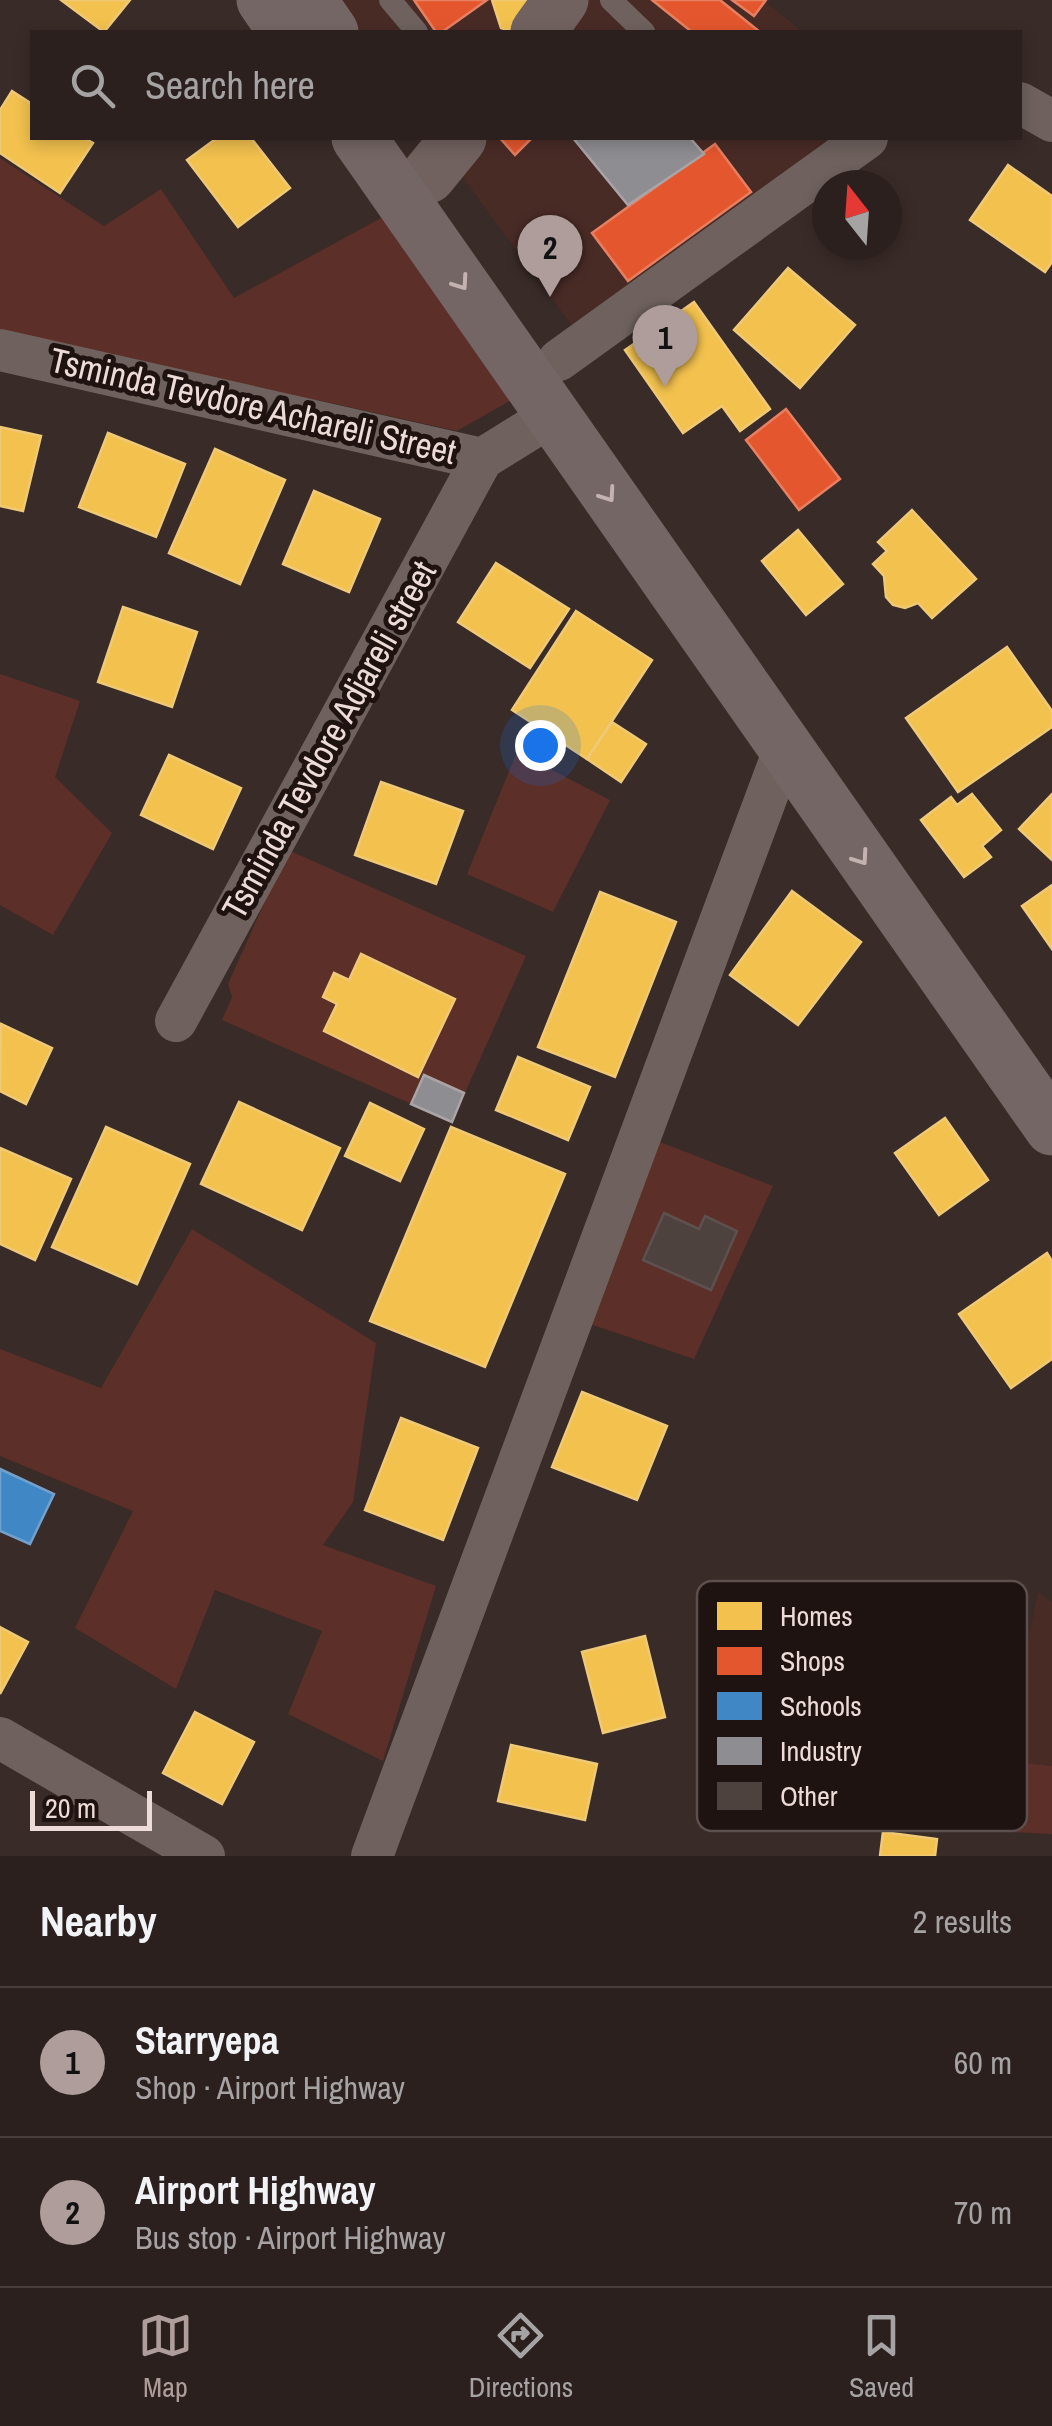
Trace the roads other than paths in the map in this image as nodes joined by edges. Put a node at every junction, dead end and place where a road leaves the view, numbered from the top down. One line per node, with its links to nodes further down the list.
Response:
1 (264, 0): 6 (highway)
2 (309, 0): 7 (highway)
3 (390, 0): 8 (lane)
4 (562, 0): 9 (street)
5 (611, 0): 10 (lane)
6 (285, 30)
7 (330, 30)
8 (416, 30)
9 (540, 30)
10 (642, 30)
11 (1022, 104): 12 (street)
12 (1052, 121)
13 (359, 140): 18 (highway, one-way to 18)
14 (863, 140): 17 (street)
15 (430, 150): 17 (highway)
16 (0, 350): 19 (street, Tsminda Tevdore Achareli Street)
17 (559, 360): 22 (highway)
18 (553, 415): 19 (street, Tsminda Tevdore Achareli Street); 20 (highway, one-way to 20)
19 (482, 458): 21 (street, Tsminda Tevdore Adjareli street)
20 (784, 750): 23 (highway, one-way to 23); 27 (street)
21 (176, 1021)
22 (1052, 1062)
23 (1052, 1128)
24 (0, 1738): 25 (street)
25 (143, 1842): 26 (street)
26 (204, 1856)
27 (372, 1856)

